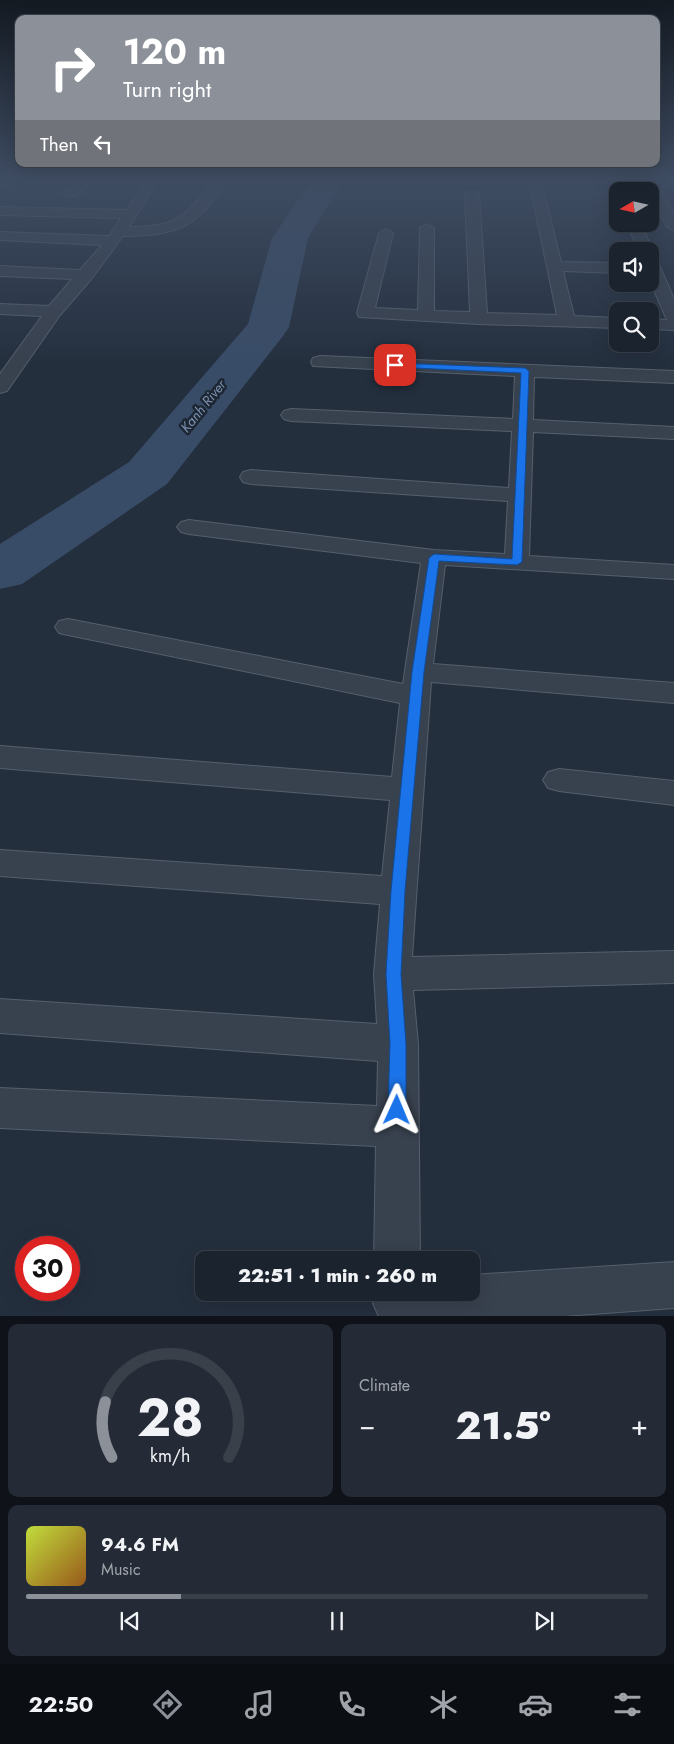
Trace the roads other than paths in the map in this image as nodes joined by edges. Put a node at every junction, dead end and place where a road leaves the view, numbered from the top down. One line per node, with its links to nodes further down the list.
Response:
1 (112, 241): 9 (street)
2 (384, 241): 13 (street)
3 (427, 241): 13 (street)
4 (475, 241): 15 (street)
5 (549, 241): 6 (street)
6 (554, 266): 7 (street); 16 (street)
7 (609, 268)
8 (0, 271): 9 (street)
9 (86, 275): 12 (street)
10 (659, 278): 14 (street)
11 (0, 309): 12 (street)
12 (54, 311): 21 (street)
13 (426, 316): 15 (street)
14 (674, 318)
15 (479, 319): 16 (street)
16 (566, 322): 17 (street)
17 (609, 323)
18 (659, 324): 19 (street)
19 (674, 325)
20 (0, 351): 21 (street)
21 (25, 352): 25 (street)
22 (320, 362): 23 (street)
23 (525, 371): 24 (street); 27 (street)
24 (674, 377)
25 (0, 387)
26 (292, 415): 27 (street)
27 (524, 426): 28 (street); 30 (street)
28 (674, 433)
29 (251, 477): 30 (street)
30 (520, 495): 33 (street)
31 (189, 527): 32 (street)
32 (434, 558): 33 (street); 36 (street)
33 (517, 562): 34 (street)
34 (674, 572)
35 (68, 628): 36 (street)
36 (416, 684): 37 (street); 40 (street)
37 (674, 694)
38 (0, 757): 40 (street)
39 (559, 780): 41 (street)
40 (407, 790): 43 (street)
41 (674, 793)
42 (0, 863): 43 (street)
43 (398, 891): 45 (street)
44 (674, 967): 45 (street)
45 (393, 974): 47 (street)
46 (0, 1016): 47 (street)
47 (398, 1044): 49 (street)
48 (0, 1108): 49 (street)
49 (397, 1127): 50 (street)
50 (397, 1251)
51 (674, 1285): 52 (street)
52 (480, 1291)

